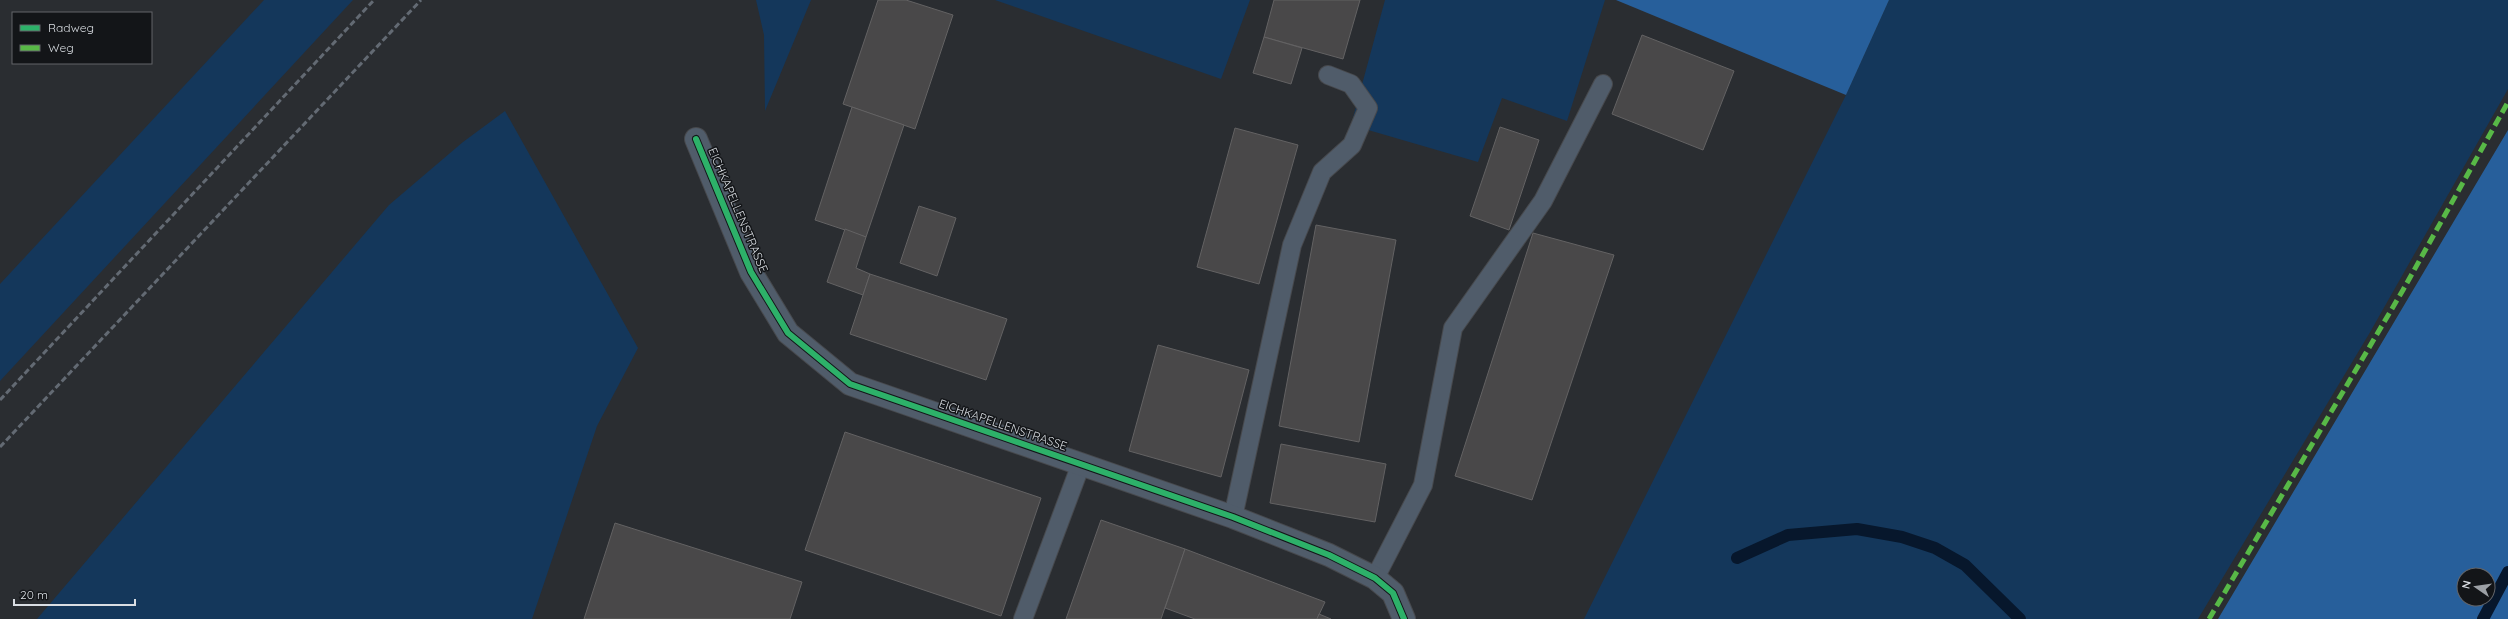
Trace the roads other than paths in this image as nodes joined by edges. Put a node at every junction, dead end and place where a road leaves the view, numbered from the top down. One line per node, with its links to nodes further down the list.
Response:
1 (1328, 75): 5 (lane)
2 (1603, 84): 6 (lane)
3 (696, 139): 4 (street, EICHKAPELLENSTRASSE)
4 (1081, 464): 5 (street, EICHKAPELLENSTRASSE); 7 (lane)
5 (1233, 517): 6 (street, EICHKAPELLENSTRASSE)
6 (1375, 578): 8 (street, EICHKAPELLENSTRASSE)
7 (1023, 619)
8 (1404, 619)

